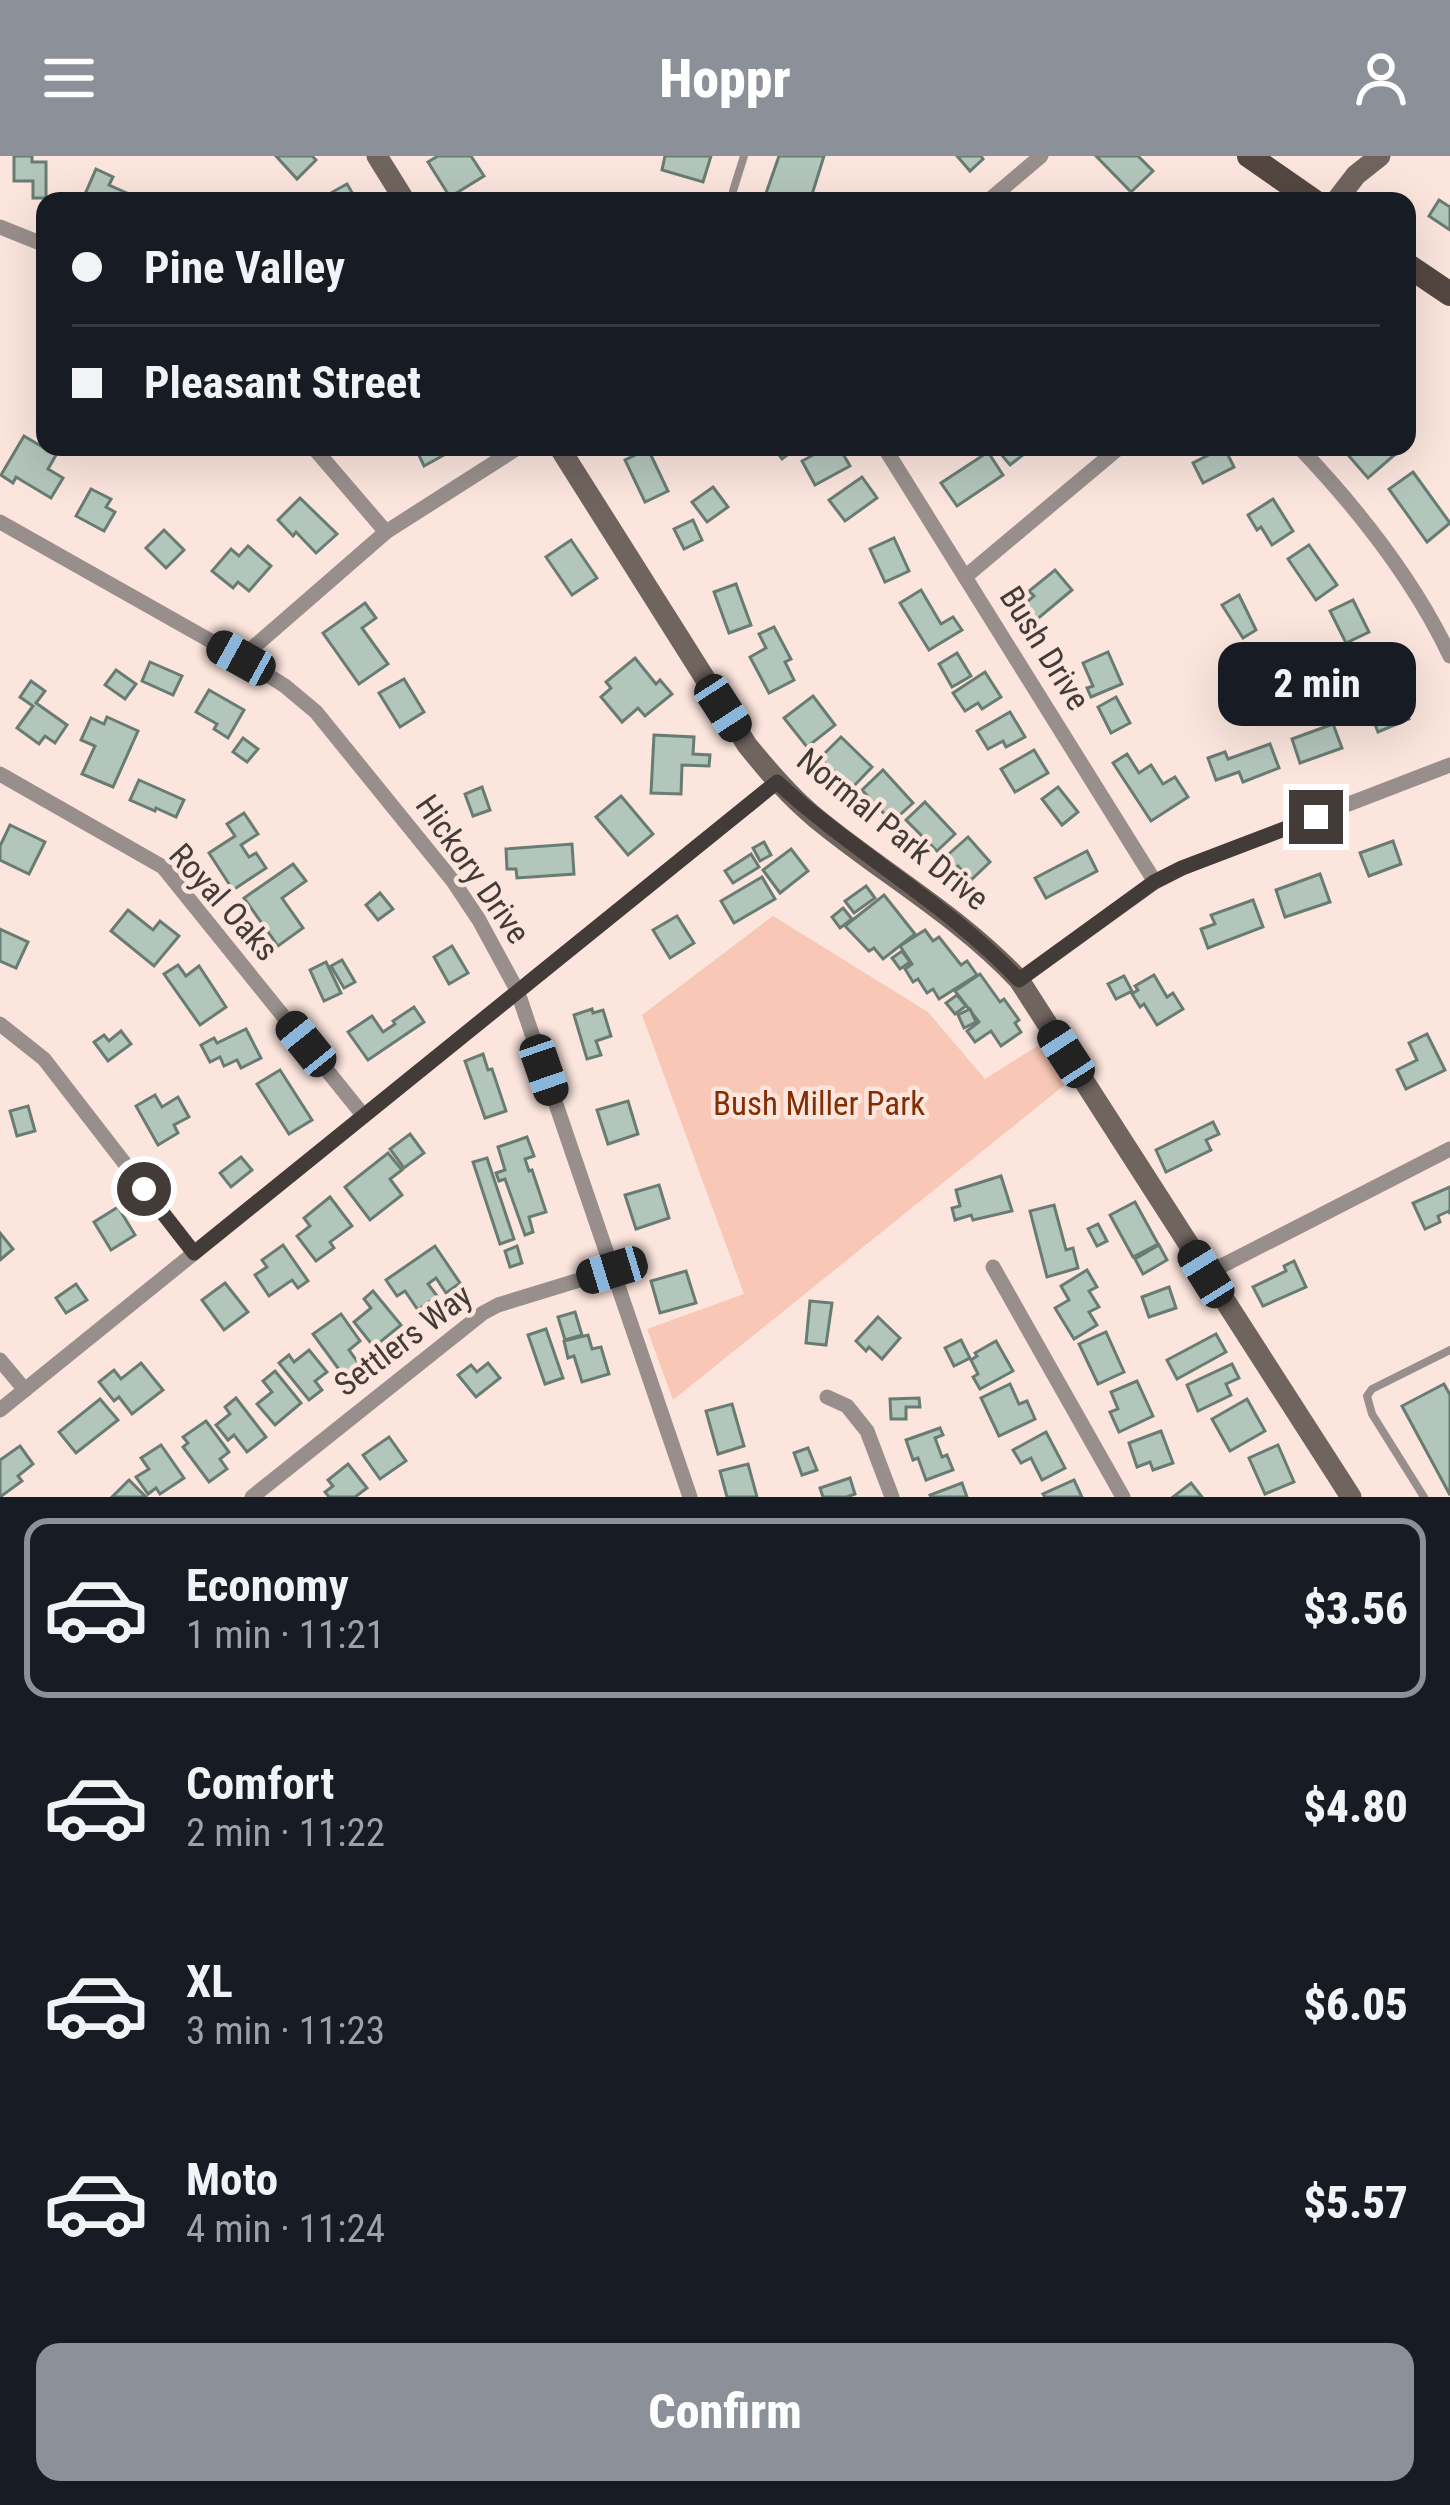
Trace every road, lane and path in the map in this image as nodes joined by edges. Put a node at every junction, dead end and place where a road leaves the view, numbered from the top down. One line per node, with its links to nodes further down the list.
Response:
1 (377, 156): 6 (street)
2 (745, 156): 7 (lane)
3 (1040, 156): 8 (street)
4 (1249, 156): 9 (main road)
5 (1380, 156): 10 (street)
6 (399, 192)
7 (733, 192)
8 (998, 192)
9 (1301, 192)
10 (1343, 192)
11 (0, 227): 12 (street)
12 (36, 241)
13 (1416, 271): 14 (main road)
14 (1450, 294)
15 (321, 456): 22 (street)
16 (505, 456): 22 (street)
17 (565, 456): 28 (street, Normal Park Drive)
18 (890, 456): 23 (street, Bush Drive)
19 (1109, 456): 23 (street)
20 (1307, 456): 24 (street)
21 (0, 522): 25 (street, Hickory Drive)
22 (386, 532): 25 (street)
23 (965, 577): 29 (street, Bush Drive)
24 (1450, 656)
25 (241, 658): 31 (street, Hickory Drive)
26 (1450, 765): 29 (street)
27 (0, 774): 33 (street, Royal Oaks)
28 (777, 782): 30 (street, Normal Park Drive); 31 (street)
29 (1154, 882): 30 (street)
30 (1019, 980): 38 (street, Normal Park Drive)
31 (518, 990): 33 (street); 37 (street, Hickory Drive)
32 (0, 1024): 35 (street)
33 (363, 1115): 35 (street)
34 (1450, 1149): 38 (street)
35 (194, 1253): 41 (street)
36 (993, 1267): 47 (street)
37 (612, 1270): 44 (street, Settlers Way); 45 (street, Hickory Drive)
38 (1206, 1274): 48 (street, Normal Park Drive)
39 (1450, 1350): 49 (lane)
40 (0, 1360): 41 (street)
41 (25, 1390): 43 (street)
42 (827, 1396): 46 (street)
43 (0, 1410)
44 (252, 1497)
45 (690, 1497)
46 (892, 1497)
47 (1124, 1497)
48 (1351, 1497)
49 (1424, 1497)

